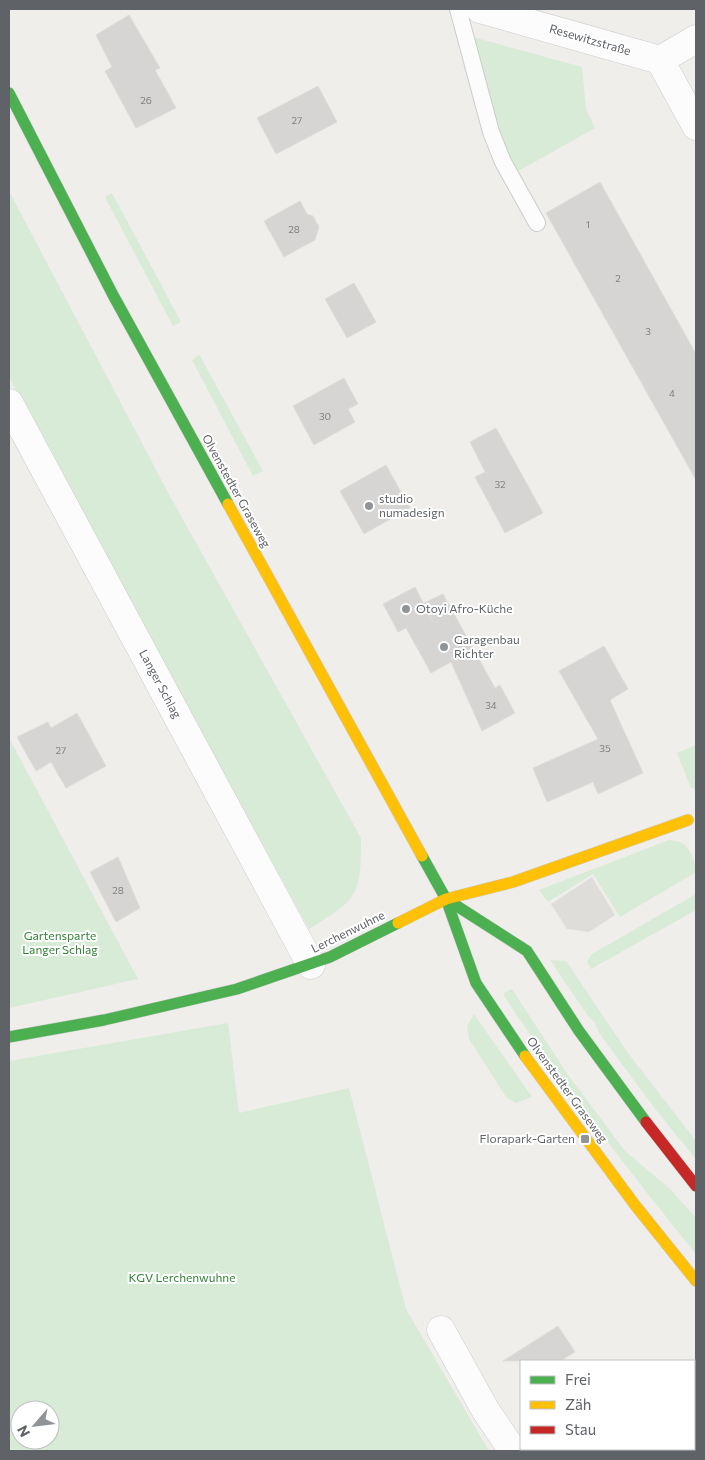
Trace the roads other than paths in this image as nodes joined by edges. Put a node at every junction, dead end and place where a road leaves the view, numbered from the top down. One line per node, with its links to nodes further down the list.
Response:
1 (458, 9): 7 (lane)
2 (480, 9): 4 (street, Resewitzstraße)
3 (696, 39): 4 (street)
4 (660, 60): 6 (street)
5 (9, 93): 10 (main road, Olvenstedter Graseweg)
6 (696, 126)
7 (537, 223)
8 (9, 403): 11 (street, Langer Schlag)
9 (688, 820): 10 (main road, Lerchenwuhne)
10 (446, 899): 11 (main road, Lerchenwuhne); 13 (main road, Olvenstedter Graseweg); 14 (main road, Olvenstedter Graseweg)
11 (311, 965): 12 (main road, Lerchenwuhne)
12 (9, 1037)
13 (696, 1186)
14 (696, 1281)
15 (441, 1330): 16 (street)
16 (513, 1451)

